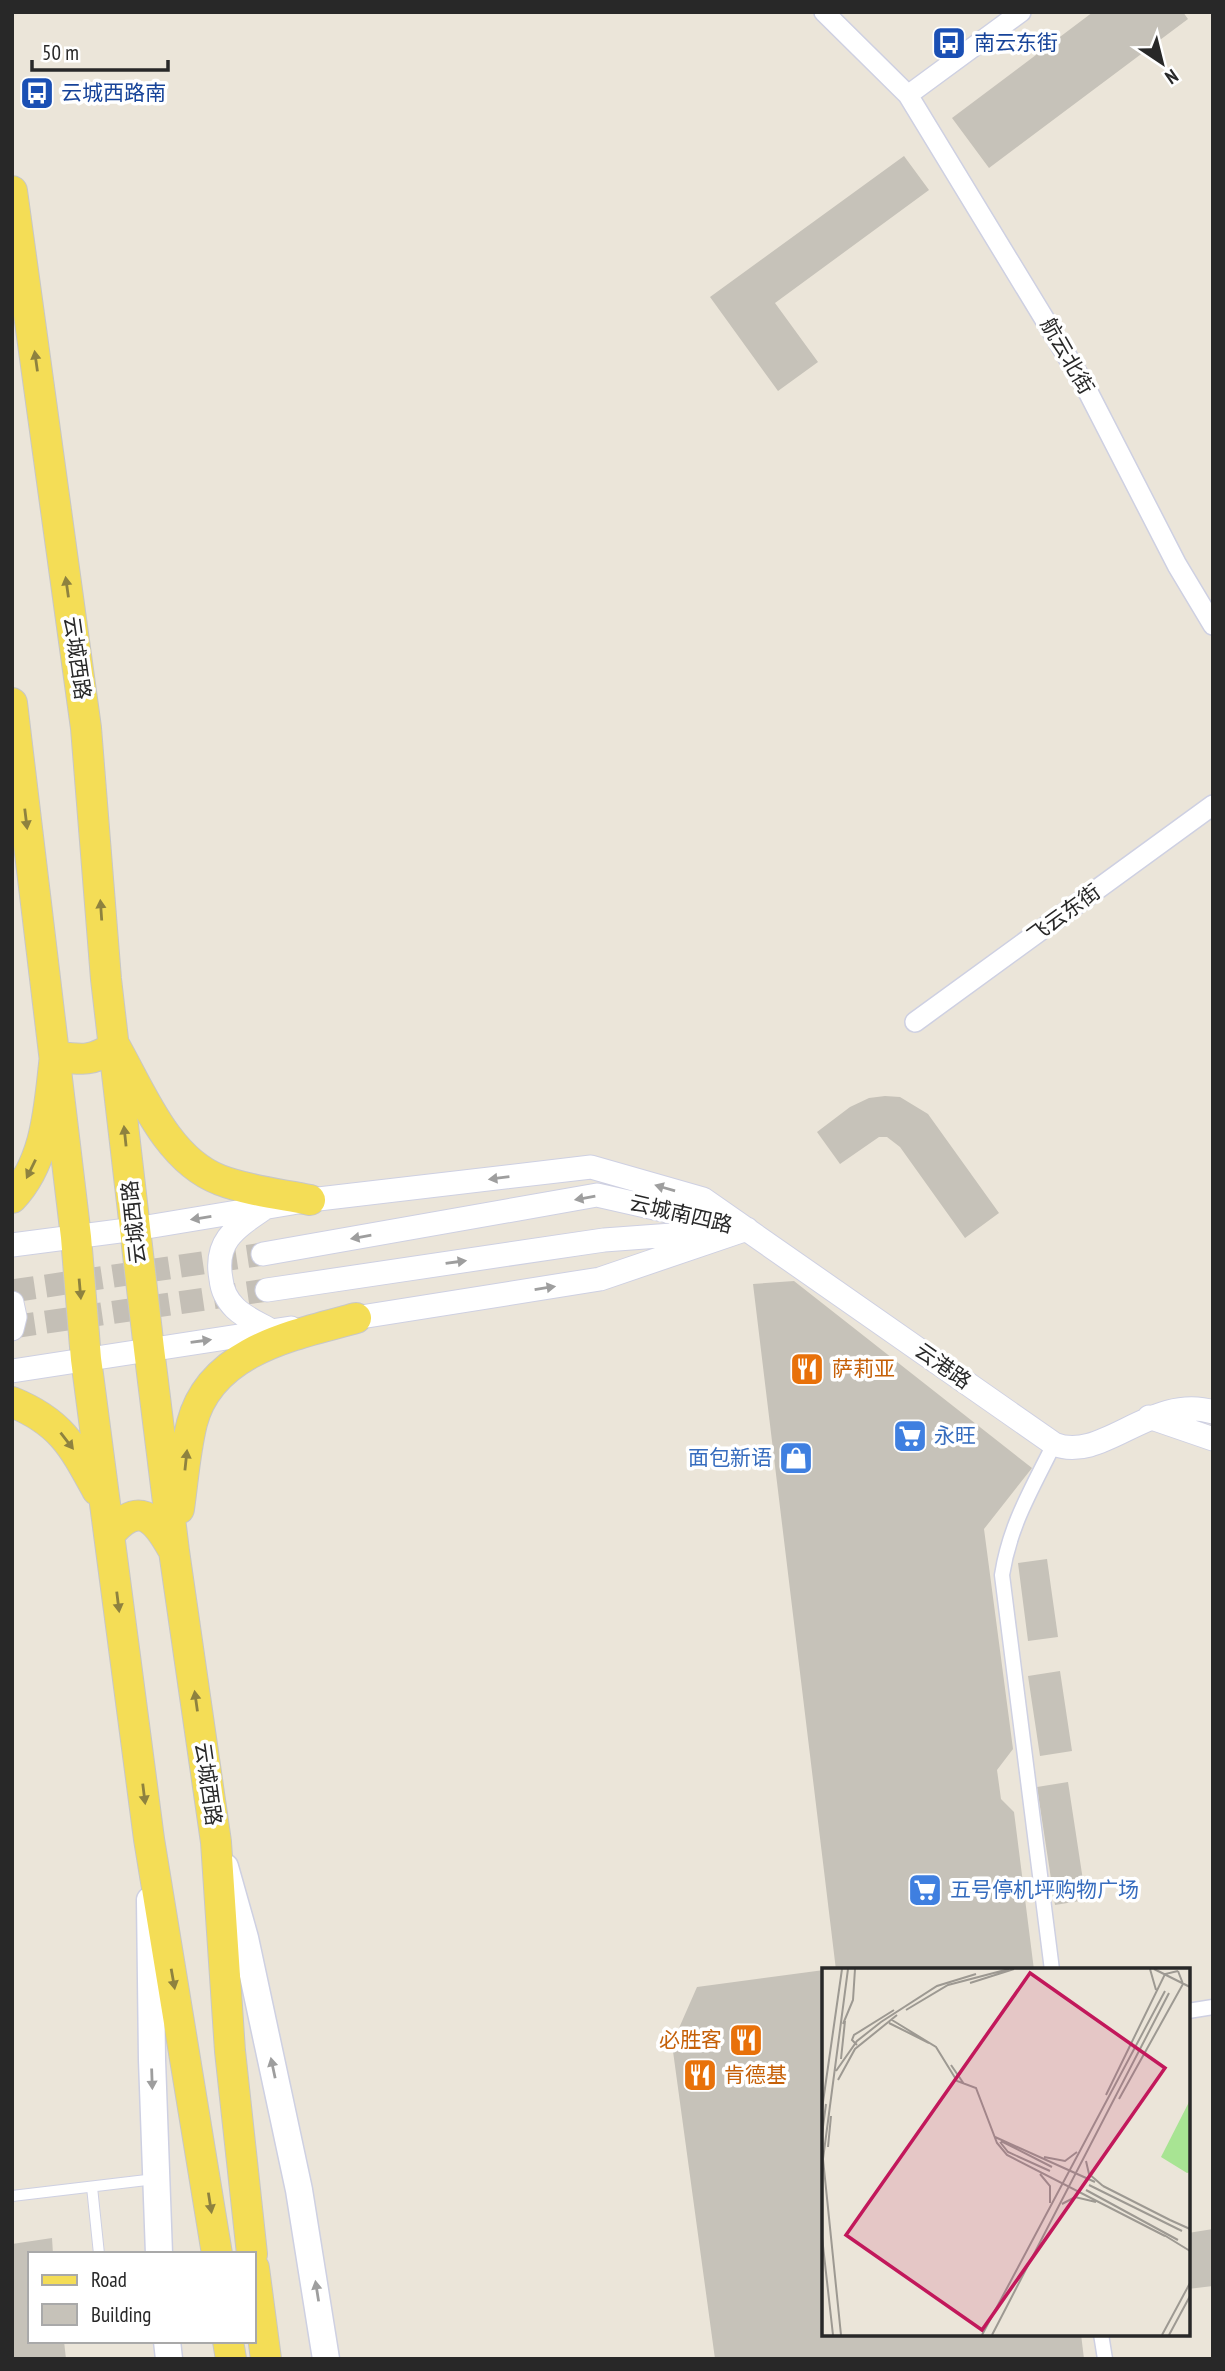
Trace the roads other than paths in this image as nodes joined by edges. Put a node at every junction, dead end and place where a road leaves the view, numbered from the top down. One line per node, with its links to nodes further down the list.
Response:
1 (824, 12): 3 (street, 航云北街)
2 (1021, 12): 3 (street)
3 (908, 95): 5 (street, 航云北街)
4 (12, 191): 9 (main road, 云城西路, one-way to 4)
5 (1213, 625)
6 (12, 703): 10 (main road, one-way to 10)
7 (1213, 805): 8 (street, 飞云东街)
8 (915, 1022)
9 (115, 1046): 10 (main road); 12 (main road); 14 (main road, 云城西路, one-way to 9)
10 (55, 1056): 11 (main road, one-way to 11); 16 (main road)
11 (12, 1198)
12 (310, 1200): 13 (street, 云港路); 15 (street, 云港路, one-way to 12)
13 (267, 1207): 14 (street, 云港路, one-way to 14); 23 (street)
14 (135, 1228): 16 (street, 云港路); 24 (main road, 云城西路)
15 (747, 1229): 18 (street, 云城南四路, one-way to 18); 19 (street, 云城南四路, one-way to 15); 21 (street, one-way to 15); 31 (street, 云港路)
16 (76, 1237): 17 (street, 云港路); 25 (main road, one-way to 25)
17 (12, 1245)
18 (263, 1254)
19 (267, 1290)
20 (12, 1303): 22 (street)
21 (356, 1318): 23 (street); 33 (main road, one-way to 21)
22 (12, 1329)
23 (272, 1331): 24 (street, one-way to 23)
24 (149, 1349): 25 (street); 33 (main road, 云城西路)
25 (86, 1359): 26 (street); 32 (main road)
26 (12, 1371)
27 (12, 1402): 32 (main road, one-way to 32)
28 (1213, 1412): 29 (street)
29 (1149, 1417): 30 (street); 31 (street)
30 (1213, 1439)
31 (1054, 1444): 36 (street)
32 (110, 1534): 33 (main road); 34 (main road, one-way to 34)
33 (174, 1551): 35 (main road, 云城西路, one-way to 33)
34 (149, 1839): 39 (main road, one-way to 39); 44 (main road, one-way to 44)
35 (216, 1842): 45 (main road, 云城西路); 49 (main road, one-way to 35)
36 (1052, 1968)
37 (1213, 2007): 38 (street)
38 (1190, 2011)
39 (156, 2179): 40 (lane); 43 (main road)
40 (92, 2186): 41 (lane); 42 (lane)
41 (12, 2196)
42 (99, 2252)
43 (159, 2252)
44 (217, 2252)
45 (252, 2252)
46 (256, 2283): 48 (main road)
47 (1101, 2336): 50 (street)
48 (266, 2359)
49 (326, 2359)
50 (1104, 2359)

